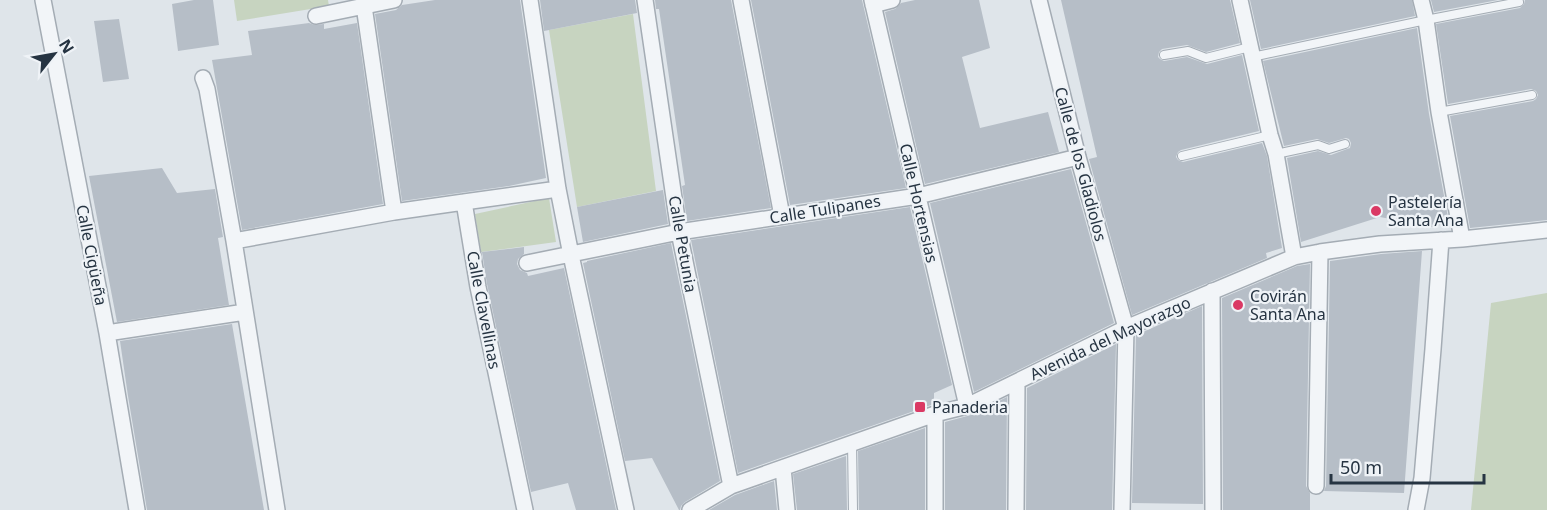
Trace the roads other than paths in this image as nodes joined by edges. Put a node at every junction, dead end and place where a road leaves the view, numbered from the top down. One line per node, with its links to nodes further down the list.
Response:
1 (43, 0): 42 (street, Calle Cigüeña)
2 (394, 0): 12 (street)
3 (530, 0): 25 (street)
4 (645, 0): 31 (street, Calle Petunia)
5 (741, 0): 29 (street)
6 (892, 0): 10 (street)
7 (1039, 0): 24 (street, Calle de los Gladiolos)
8 (1240, 0): 15 (street)
9 (1421, 0): 14 (street)
10 (872, 2): 26 (street, Calle Hortensias)
11 (1519, 3): 14 (lane)
12 (364, 6): 13 (street); 28 (street)
13 (316, 16)
14 (1426, 20): 15 (lane); 19 (street)
15 (1251, 52): 16 (lane); 20 (street)
16 (1164, 55)
17 (203, 78): 34 (street)
18 (1532, 95): 19 (lane)
19 (1439, 112): 32 (street)
20 (1270, 135): 22 (street); 23 (lane)
21 (1345, 144): 22 (lane)
22 (1276, 154): 37 (street)
23 (1182, 156)
24 (1078, 157): 26 (street, Calle Tulipanes); 41 (street, Calle de los Gladiolos)
25 (558, 189): 27 (street); 36 (street)
26 (918, 196): 29 (street, Calle Tulipanes); 44 (street, Calle Hortensias)
27 (464, 202): 28 (street); 52 (street, Calle Clavellinas)
28 (394, 212): 34 (street)
29 (782, 216): 31 (street, Calle Tulipanes)
30 (1547, 230): 32 (street, Avenida del Mayorazgo)
31 (679, 232): 36 (street, Calle Tulipanes); 48 (street, Calle Petunia)
32 (1462, 239): 33 (street, Avenida del Mayorazgo)
33 (1441, 240): 35 (street, Avenida del Mayorazgo); 61 (street)
34 (234, 242): 40 (street)
35 (1320, 252): 37 (street, Avenida del Mayorazgo); 49 (street)
36 (571, 255): 38 (street, Calle Tulipanes); 53 (street)
37 (1294, 257): 39 (street, Avenida del Mayorazgo)
38 (527, 263)
39 (1212, 291): 41 (street, Avenida del Mayorazgo); 60 (street)
40 (245, 312): 42 (street); 51 (street)
41 (1126, 328): 43 (street, Avenida del Mayorazgo); 59 (street, Calle de los Gladiolos)
42 (107, 333): 50 (street, Calle Cigüeña)
43 (1017, 382): 44 (street, Avenida del Mayorazgo); 58 (street)
44 (967, 406): 45 (street, Avenida del Mayorazgo)
45 (935, 414): 46 (street, Avenida del Mayorazgo); 57 (street)
46 (852, 443): 47 (street, Avenida del Mayorazgo); 56 (lane)
47 (783, 468): 48 (street, Avenida del Mayorazgo); 55 (street)
48 (731, 486): 54 (street, Avenida del Mayorazgo)
49 (1316, 486)
50 (137, 510)
51 (277, 510)
52 (525, 510)
53 (626, 510)
54 (690, 510)
55 (787, 510)
56 (853, 510)
57 (935, 510)
58 (1016, 510)
59 (1122, 510)
60 (1213, 510)
61 (1416, 510)

